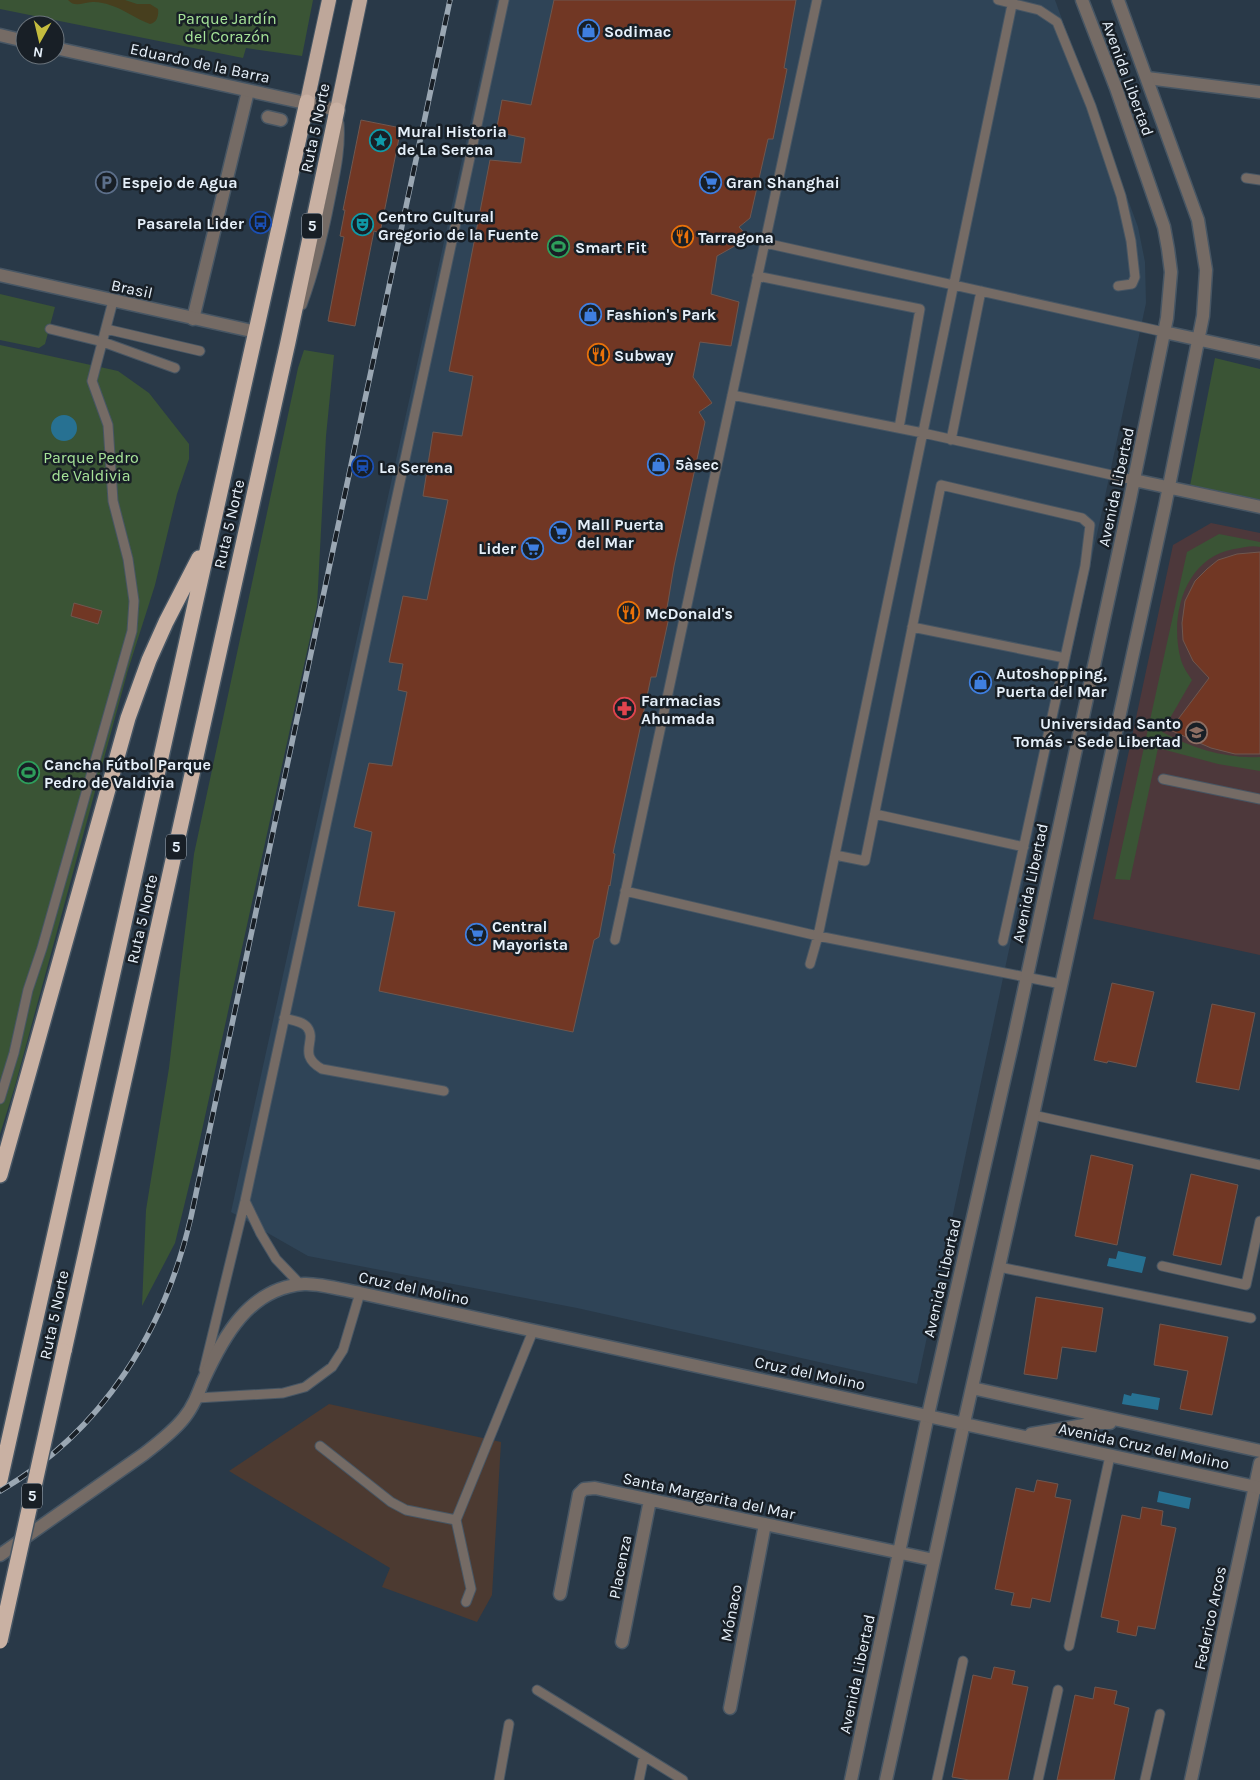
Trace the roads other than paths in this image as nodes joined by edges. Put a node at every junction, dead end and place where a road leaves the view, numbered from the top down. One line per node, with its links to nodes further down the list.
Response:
1 (329, 0): 15 (highway, Ruta 5 Norte / 5)
2 (360, 0): 16 (highway, Ruta 5 Norte / 5)
3 (504, 0): 60 (lane)
4 (817, 0): 21 (lane)
5 (998, 0): 8 (lane)
6 (1082, 0): 32 (street, Avenida Libertad)
7 (1118, 0): 12 (street, Avenida Libertad)
8 (1013, 2): 24 (lane); 25 (lane)
9 (0, 35): 10 (street)
10 (15, 39)
11 (65, 50): 13 (street, Eduardo de la Barra)
12 (1147, 78): 14 (street); 33 (street, Avenida Libertad)
13 (248, 91): 15 (street, Eduardo de la Barra); 28 (street)
14 (1260, 92)
15 (307, 102): 16 (street, Eduardo de la Barra); 31 (highway, Ruta 5 Norte / 5)
16 (337, 110): 94 (highway, Ruta 5 Norte / 5, bridge)
17 (268, 117): 18 (street)
18 (281, 120)
19 (1246, 178): 20 (lane)
20 (1260, 180)
21 (765, 243): 23 (lane); 24 (lane)
22 (0, 275): 27 (street, Brasil)
23 (758, 276): 38 (lane); 39 (lane)
24 (954, 285): 26 (lane); 40 (lane)
25 (1118, 286)
26 (981, 291): 32 (lane); 41 (lane)
27 (113, 301): 28 (street, Brasil); 29 (lane)
28 (193, 318): 31 (street, Brasil)
29 (106, 328): 34 (lane); 35 (lane)
30 (50, 329): 34 (lane)
31 (256, 332): 45 (highway, Ruta 5 Norte / 5)
32 (1164, 332): 33 (street); 42 (street, Avenida Libertad)
33 (1198, 339): 36 (street); 43 (street, Avenida Libertad)
34 (103, 342): 37 (lane); 62 (lane)
35 (200, 351)
36 (1260, 353)
37 (175, 368)
38 (732, 394): 39 (lane); 53 (lane)
39 (899, 428): 40 (lane)
40 (923, 433): 41 (lane); 52 (lane)
41 (951, 440): 42 (lane)
42 (1134, 480): 43 (street); 58 (street, Avenida Libertad)
43 (1168, 488): 44 (street); 59 (street, Avenida Libertad)
44 (1260, 507)
45 (209, 539): 65 (highway); 84 (highway, Ruta 5 Norte / 5)
46 (912, 627): 47 (lane); 47 (lane); 50 (lane)
47 (1065, 658): 51 (lane)
48 (1163, 780): 49 (lane)
49 (1260, 799)
50 (875, 814): 51 (lane); 52 (lane)
51 (1024, 847): 56 (lane)
52 (835, 855): 54 (lane)
53 (625, 891): 54 (lane); 55 (lane)
54 (818, 936): 57 (lane); 58 (lane)
55 (615, 940)
56 (1003, 941)
57 (810, 964)
58 (1027, 977): 59 (lane); 76 (street, Avenida Libertad)
59 (1061, 984): 63 (street, Avenida Libertad)
60 (284, 1018): 61 (lane); 66 (lane)
61 (444, 1091)
62 (0, 1098)
63 (1033, 1115): 64 (lane); 69 (street, Avenida Libertad)
64 (1260, 1165)
65 (0, 1174)
66 (245, 1201): 70 (lane); 75 (lane)
67 (1260, 1221): 68 (lane)
68 (1162, 1266)
69 (999, 1267): 72 (lane); 74 (street, Avenida Libertad)
70 (300, 1284): 71 (street, Cruz del Molino); 75 (street, Cruz del Molino)
71 (360, 1293): 73 (street, Cruz del Molino); 75 (lane)
72 (1251, 1318)
73 (534, 1331): 76 (street, Cruz del Molino); 87 (lane)
74 (972, 1388): 77 (street, Avenida Cruz del Molino); 78 (street, Avenida Libertad)
75 (197, 1398): 90 (street, Cruz del Molino)
76 (928, 1415): 78 (street, Avenida Cruz del Molino); 89 (street, Avenida Libertad)
77 (1129, 1422): 79 (street, Avenida Cruz del Molino); 81 (street, Avenida Cruz del Molino)
78 (964, 1424): 79 (street, Avenida Cruz del Molino); 91 (street, Avenida Libertad)
79 (1021, 1436): 82 (street, Avenida Cruz del Molino)
80 (320, 1446): 87 (lane)
81 (1260, 1451)
82 (1110, 1456): 85 (street, Avenida Cruz del Molino); 96 (lane)
83 (1260, 1463): 85 (street, Federico Arcos)
84 (0, 1480)
85 (1258, 1487): 112 (street, Federico Arcos)
86 (650, 1500): 88 (street, Santa Margarita del Mar); 92 (street, Santa Margarita del Mar); 95 (street, Placenza)
87 (456, 1520): 93 (lane)
88 (765, 1524): 89 (street, Santa Margarita del Mar); 100 (street, Mónaco)
89 (900, 1552): 91 (street, Santa Margarita del Mar); 107 (street, Avenida Libertad)
90 (0, 1555)
91 (934, 1560): 108 (street, Avenida Libertad)
92 (560, 1594)
93 (466, 1602)
94 (0, 1641)
95 (622, 1642)
96 (1070, 1646)
97 (963, 1662): 109 (lane)
98 (537, 1690): 103 (lane)
99 (1058, 1690): 110 (lane)
100 (730, 1708)
101 (1160, 1714): 111 (lane)
102 (510, 1724): 104 (lane)
103 (644, 1756): 105 (lane); 106 (lane)
104 (499, 1780)
105 (639, 1780)
106 (683, 1780)
107 (851, 1780)
108 (886, 1780)
109 (937, 1780)
110 (1038, 1780)
111 (1145, 1780)
112 (1191, 1780)

